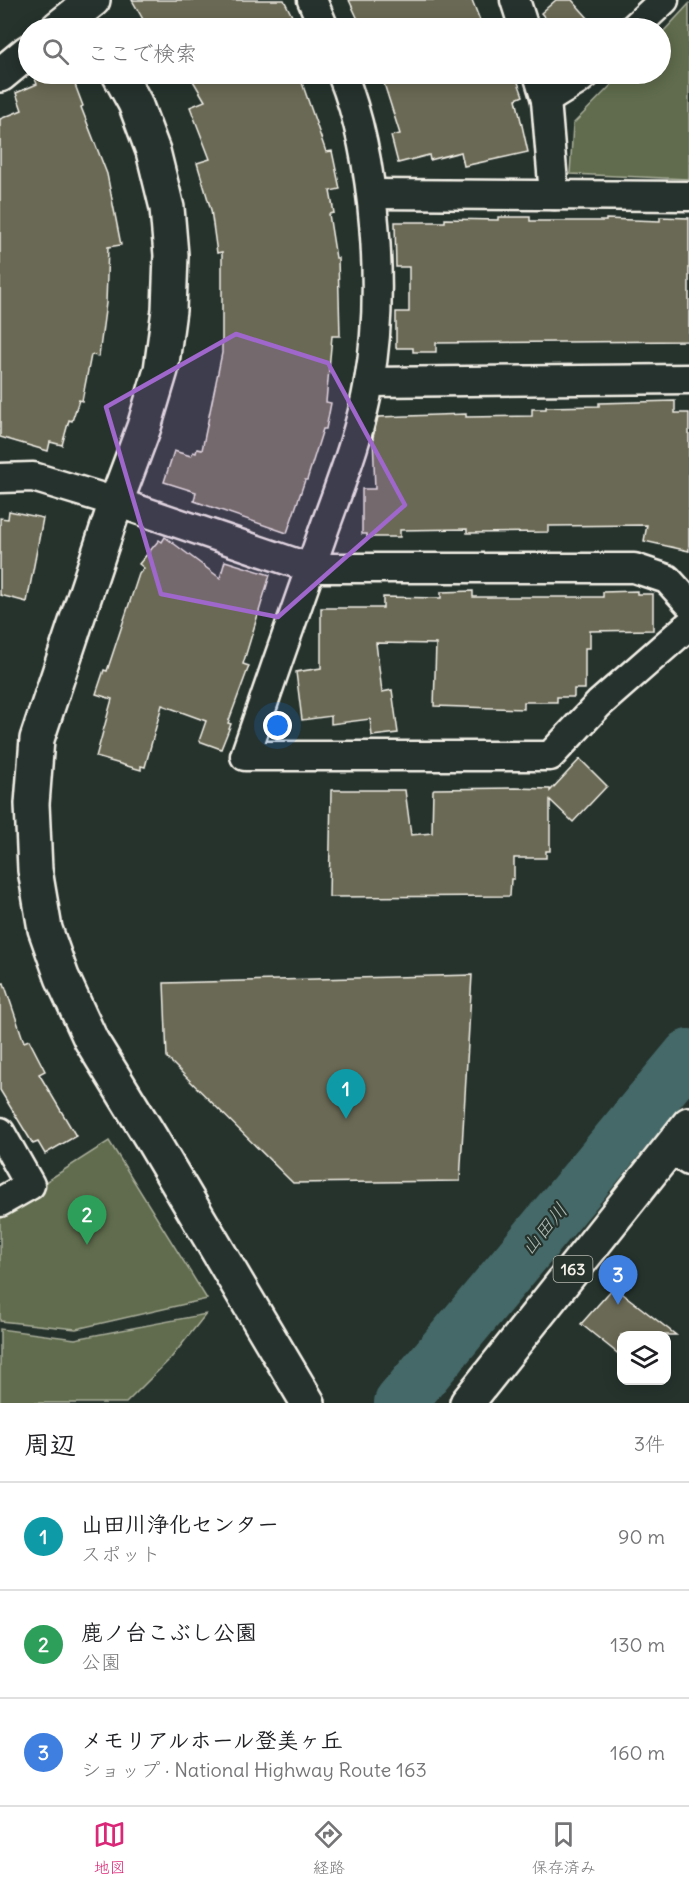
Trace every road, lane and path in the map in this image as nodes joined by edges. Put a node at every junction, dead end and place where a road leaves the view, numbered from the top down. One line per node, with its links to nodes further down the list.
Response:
1 (312, 0): 4 (street)
2 (515, 0): 5 (street)
3 (664, 0): 6 (street)
4 (320, 18)
5 (521, 18)
6 (645, 18)
7 (18, 60): 8 (main road)
8 (0, 75)
9 (125, 84): 19 (main road)
10 (345, 84): 13 (street)
11 (560, 84): 12 (street)
12 (542, 87): 14 (street)
13 (372, 194): 14 (street); 17 (street)
14 (554, 195): 15 (street)
15 (689, 196)
16 (689, 380): 17 (street)
17 (369, 382): 20 (street)
18 (0, 478): 19 (street)
19 (116, 502): 20 (street); 27 (main road)
20 (310, 568): 21 (street); 22 (street)
21 (689, 603)
22 (689, 625)
23 (689, 1124): 25 (main road, 163)
24 (0, 1132): 26 (street)
25 (679, 1155): 28 (main road, 163)
26 (0, 1202)
27 (308, 1403)
28 (467, 1403)

